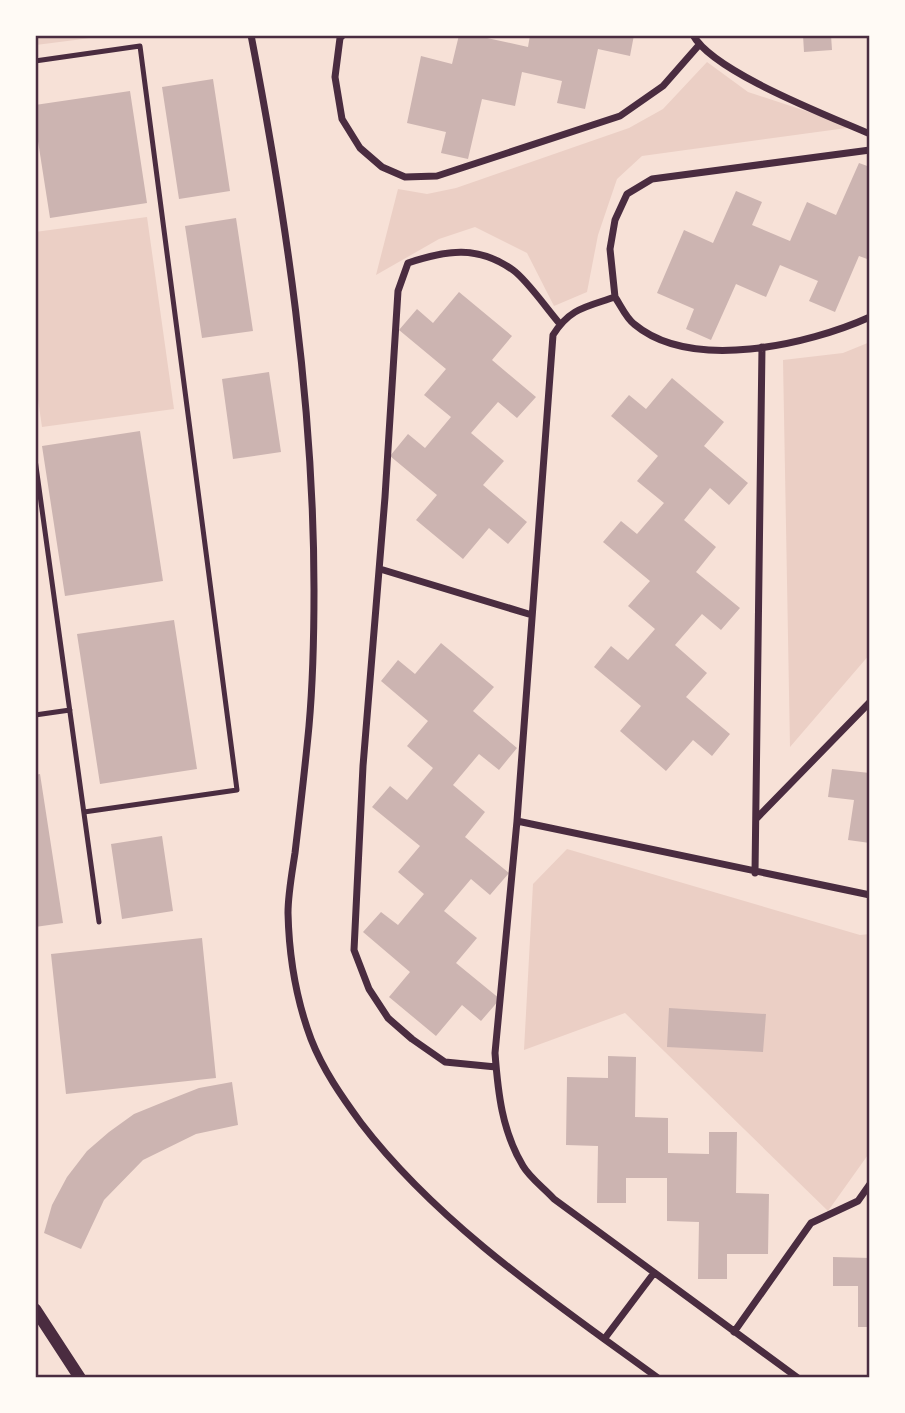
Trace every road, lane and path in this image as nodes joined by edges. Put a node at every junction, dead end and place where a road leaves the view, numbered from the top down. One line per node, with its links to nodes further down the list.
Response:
1 (251, 35): 30 (street)
2 (343, 35): 4 (street)
3 (694, 35): 4 (street)
4 (699, 45): 6 (street)
5 (35, 61): 19 (lane)
6 (870, 134)
7 (870, 150): 8 (street)
8 (615, 298): 10 (street); 11 (street)
9 (870, 317): 11 (street)
10 (560, 324): 14 (street); 15 (street)
11 (762, 348): 20 (street)
12 (35, 459): 13 (lane)
13 (38, 500): 17 (lane)
14 (380, 569): 15 (street); 25 (street)
15 (532, 615): 21 (street)
16 (870, 702): 20 (street)
17 (70, 710): 18 (lane); 19 (lane)
18 (35, 715)
19 (84, 812): 24 (lane)
20 (756, 819): 22 (street)
21 (517, 821): 22 (street); 25 (street)
22 (755, 873): 23 (street)
23 (870, 895)
24 (99, 922)
25 (496, 1067): 27 (street)
26 (870, 1184): 29 (street)
27 (654, 1273): 29 (street); 30 (street)
28 (35, 1309): 31 (street)
29 (734, 1332): 33 (street)
30 (605, 1338): 32 (street)
31 (80, 1378)
32 (658, 1378)
33 (798, 1378)

